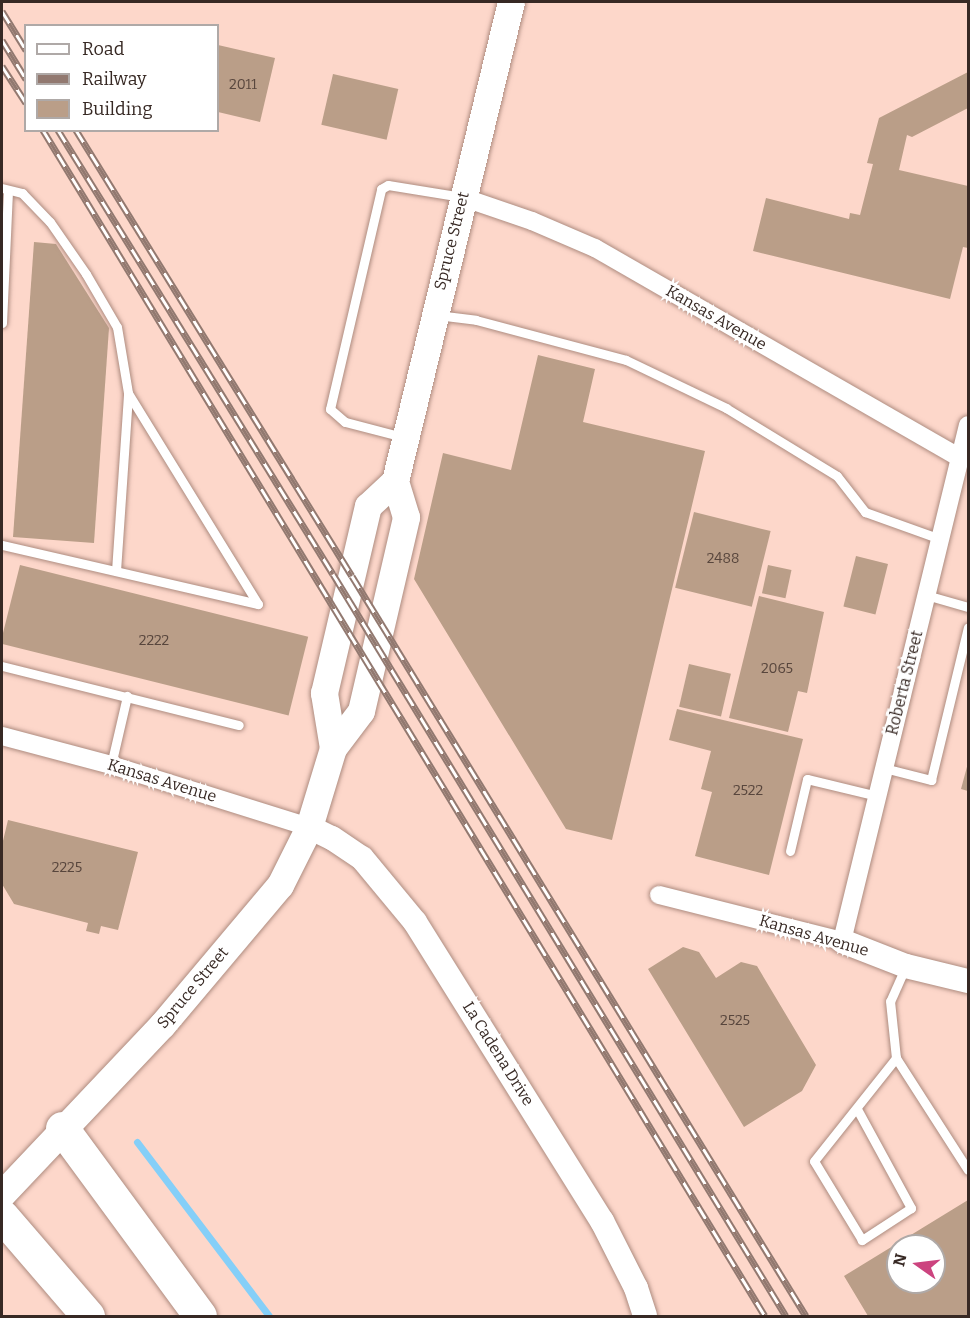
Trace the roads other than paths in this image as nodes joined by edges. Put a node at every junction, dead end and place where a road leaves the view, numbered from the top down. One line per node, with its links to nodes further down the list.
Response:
1 (511, 2): 3 (main road, Spruce Street)
2 (5, 189): 5 (lane); 6 (lane)
3 (462, 197): 4 (main road, Spruce Street); 8 (lane); 9 (street, Kansas Avenue)
4 (434, 314): 8 (main road, Spruce Street); 11 (lane)
5 (2, 323)
6 (128, 393): 13 (lane); 13 (lane)
7 (969, 425): 9 (street, Roberta Street)
8 (405, 437): 10 (main road, Spruce Street)
9 (960, 458): 11 (street, Roberta Street)
10 (395, 481): 21 (main road, Spruce Street); 21 (main road, Spruce Street)
11 (940, 539): 14 (street, Roberta Street)
12 (2, 545): 13 (lane)
13 (116, 571)
14 (926, 596): 15 (lane); 23 (street, Roberta Street)
15 (969, 607)
16 (969, 627): 23 (lane)
17 (2, 666): 18 (lane)
18 (127, 696): 19 (lane); 22 (lane)
19 (239, 725)
20 (6, 740): 22 (street, Kansas Avenue)
21 (333, 748): 25 (main road, Spruce Street)
22 (111, 765): 25 (street, Kansas Avenue)
23 (884, 768): 24 (street, Roberta Street)
24 (878, 796): 26 (lane); 28 (street, Roberta Street)
25 (309, 827): 33 (main road, Spruce Street); 39 (street, La Cadena Drive)
26 (790, 851)
27 (659, 895): 28 (street, Kansas Avenue)
28 (842, 941): 29 (street, Kansas Avenue)
29 (906, 966): 30 (street, Kansas Avenue); 31 (lane)
30 (969, 981)
31 (896, 1058): 32 (lane); 34 (lane)
32 (857, 1109): 32 (lane)
33 (62, 1128): 35 (main road, Spruce Street); 38 (highway)
34 (969, 1170)
35 (2, 1194)
36 (2, 1216): 37 (highway)
37 (88, 1317)
38 (200, 1317)
39 (645, 1317)

